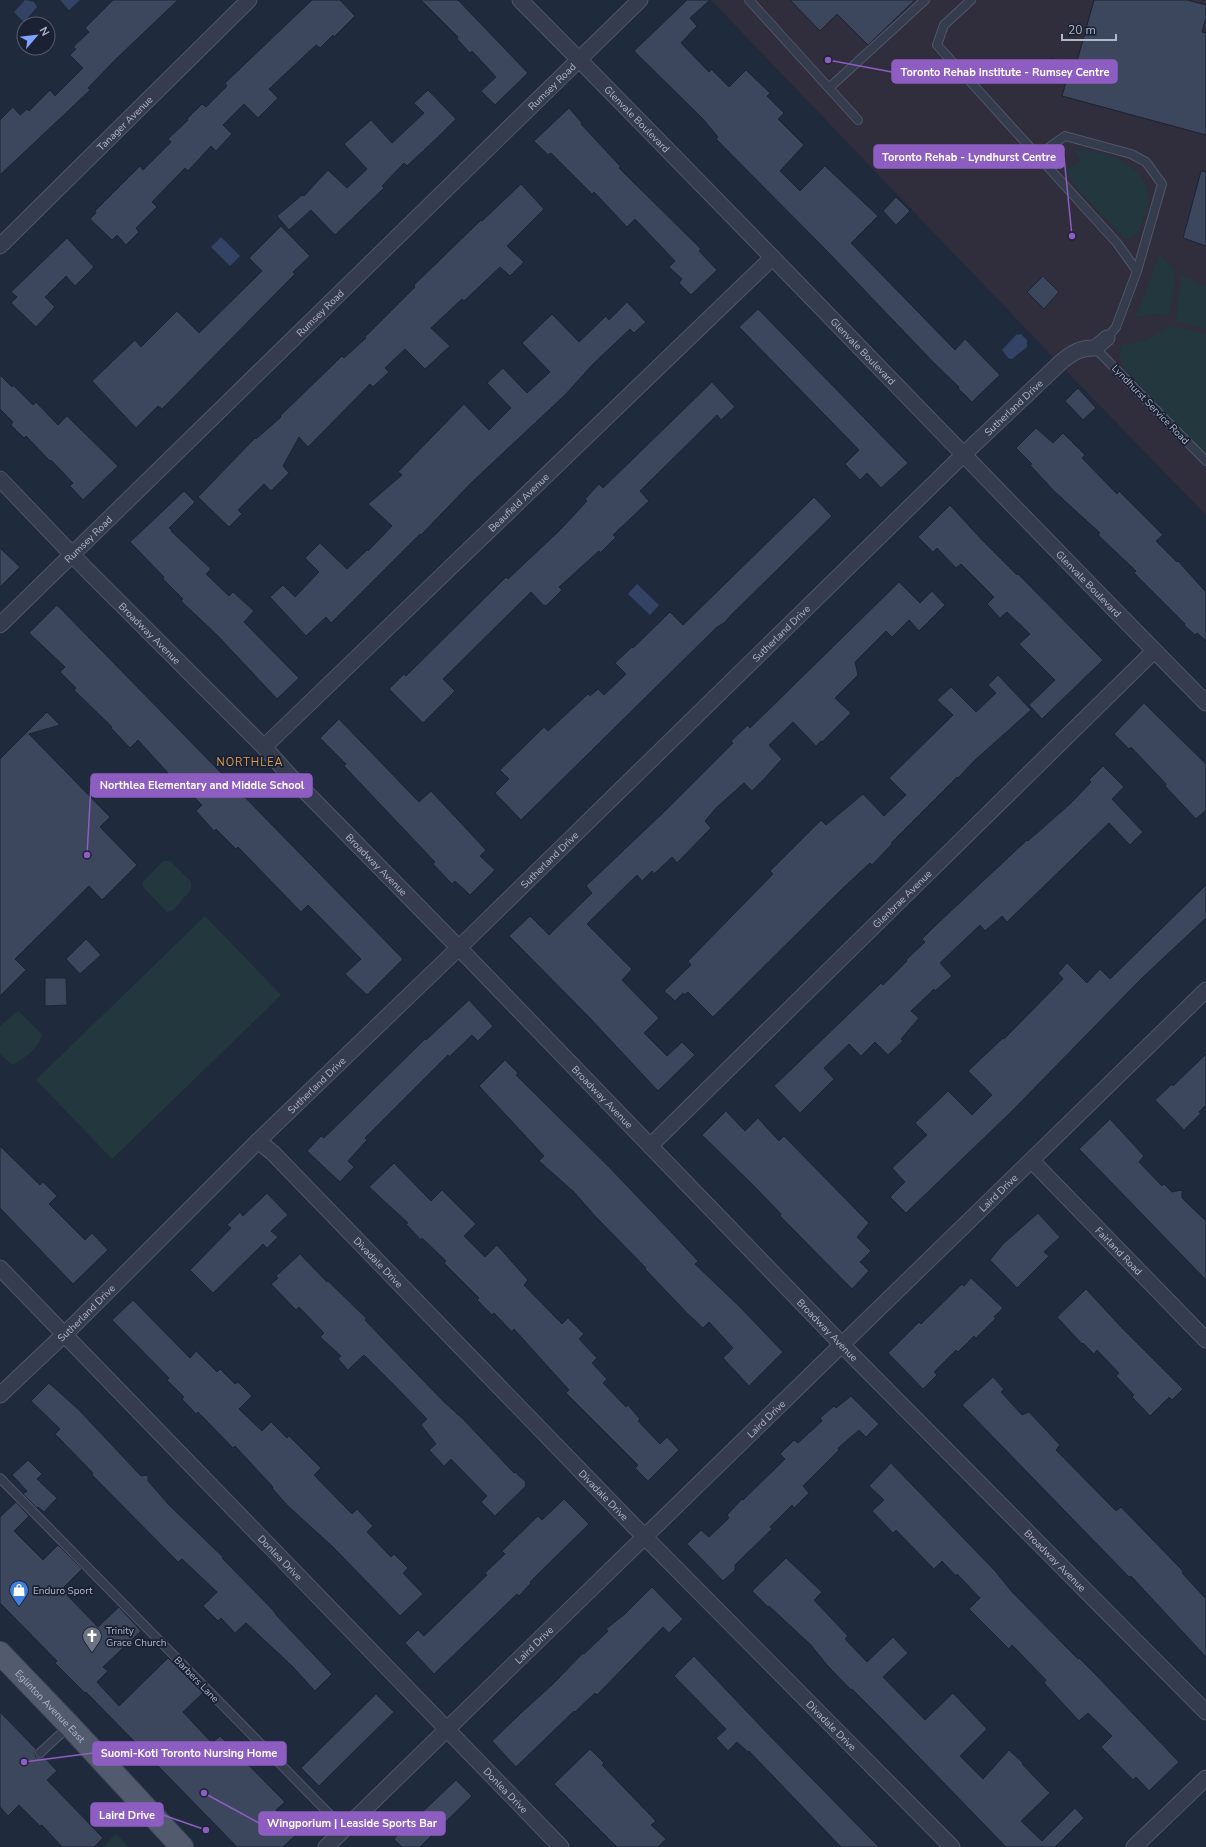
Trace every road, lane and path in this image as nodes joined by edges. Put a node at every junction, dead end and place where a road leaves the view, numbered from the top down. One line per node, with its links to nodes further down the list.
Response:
1 (249, 0): 11 (street, Tanager Avenue)
2 (520, 0): 7 (street, Glenvale Boulevard)
3 (640, 0): 7 (street, Rumsey Road)
4 (749, 0): 8 (lane)
5 (925, 0): 8 (lane)
6 (971, 0): 10 (lane)
7 (580, 60): 12 (street, Glenvale Boulevard); 18 (street, Rumsey Road)
8 (829, 88): 9 (lane)
9 (858, 120)
10 (1038, 155): 13 (lane); 13 (lane)
11 (0, 246)
12 (772, 258): 15 (street, Glenvale Boulevard); 22 (street, Beaufield Avenue)
13 (1137, 271): 14 (lane)
14 (1101, 343): 15 (street, Sutherland Drive); 16 (lane, Lyndhurst Service Road)
15 (963, 455): 20 (street, Glenvale Boulevard); 23 (street, Sutherland Drive)
16 (1206, 461)
17 (0, 479): 18 (street, Broadway Avenue)
18 (72, 555): 19 (street, Rumsey Road); 22 (street, Broadway Avenue)
19 (0, 625)
20 (1154, 651): 21 (street, Glenvale Boulevard); 26 (street, Glenbrae Avenue)
21 (1206, 704)
22 (264, 748): 23 (street, Broadway Avenue)
23 (459, 948): 25 (street, Sutherland Drive); 26 (street, Broadway Avenue)
24 (1206, 990): 27 (street, Laird Drive)
25 (258, 1141): 29 (street, Sutherland Drive); 34 (street, Divadale Drive)
26 (650, 1146): 31 (street, Broadway Avenue)
27 (1032, 1161): 30 (street, Fairland Road); 31 (street, Laird Drive)
28 (0, 1268): 29 (street, Donlea Drive)
29 (64, 1334): 32 (street, Sutherland Drive); 38 (street, Donlea Drive)
30 (1206, 1340)
31 (843, 1345): 34 (street, Laird Drive); 36 (street, Broadway Avenue)
32 (0, 1395)
33 (0, 1478): 41 (lane, Barbers Lane)
34 (645, 1537): 38 (street, Laird Drive); 45 (street, Divadale Drive)
35 (0, 1653): 37 (main road, Eglinton Avenue East)
36 (1206, 1712)
37 (70, 1726): 39 (lane); 42 (main road, Eglinton Avenue East)
38 (446, 1730): 41 (street, Laird Drive); 44 (street, Donlea Drive)
39 (40, 1753)
40 (1206, 1778): 46 (street)
41 (344, 1829): 43 (street, Laird Drive)
42 (182, 1847)
43 (326, 1847)
44 (561, 1847)
45 (952, 1847)
46 (1134, 1847)

